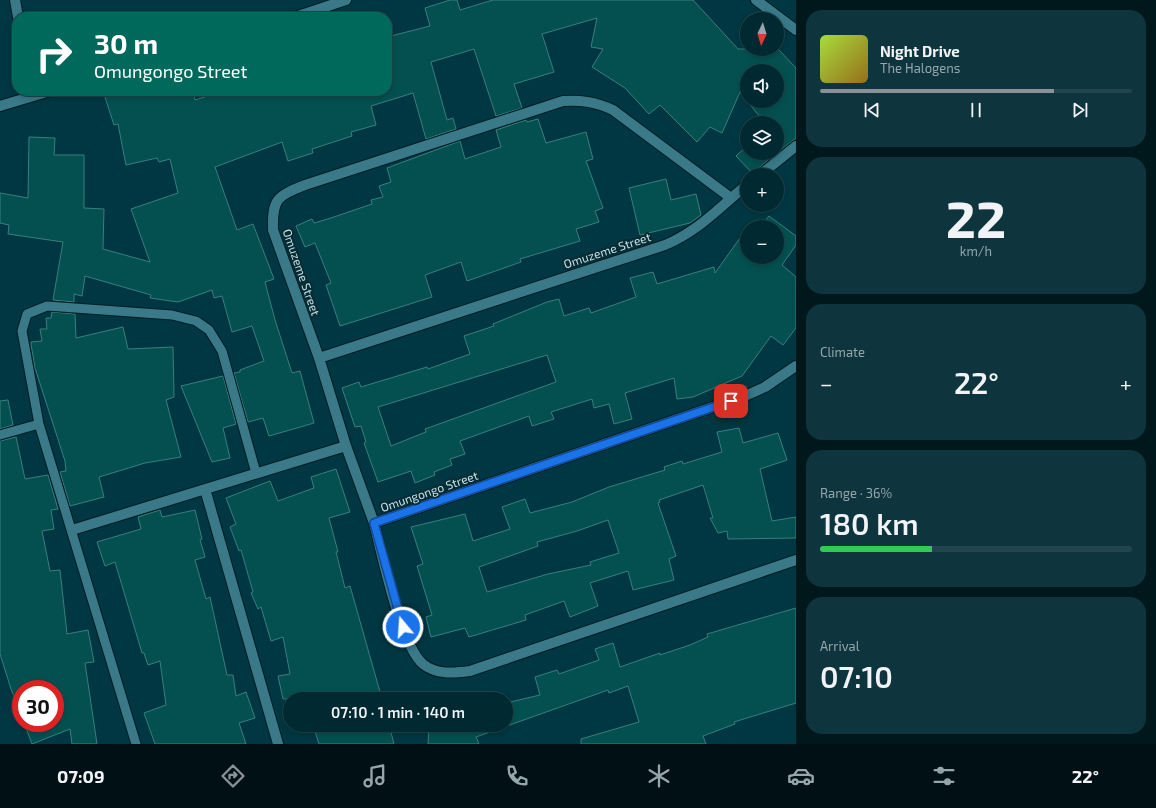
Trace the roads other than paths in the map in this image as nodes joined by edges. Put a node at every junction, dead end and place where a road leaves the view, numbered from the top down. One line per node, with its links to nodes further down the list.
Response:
1 (15, 0): 4 (street)
2 (346, 0): 5 (street)
3 (756, 0): 6 (street)
4 (17, 12)
5 (309, 12)
6 (796, 30)
7 (25, 96): 8 (street)
8 (0, 106)
9 (796, 146): 10 (street)
10 (769, 168)
11 (740, 191): 12 (street, Omuzeme Street)
12 (732, 198): 13 (street, Omuzeme Street); 13 (street, Omuzeme Street)
13 (318, 358): 17 (street)
14 (796, 366): 20 (street, Omungongo Street)
15 (39, 424): 16 (lane); 18 (lane); 21 (lane)
16 (0, 435)
17 (346, 446): 18 (street); 20 (street)
18 (256, 473): 19 (street)
19 (204, 489): 21 (street); 24 (street)
20 (374, 523): 22 (street, Omungongo Street)
21 (72, 530): 23 (lane)
22 (796, 560)
23 (136, 744)
24 (278, 744)

